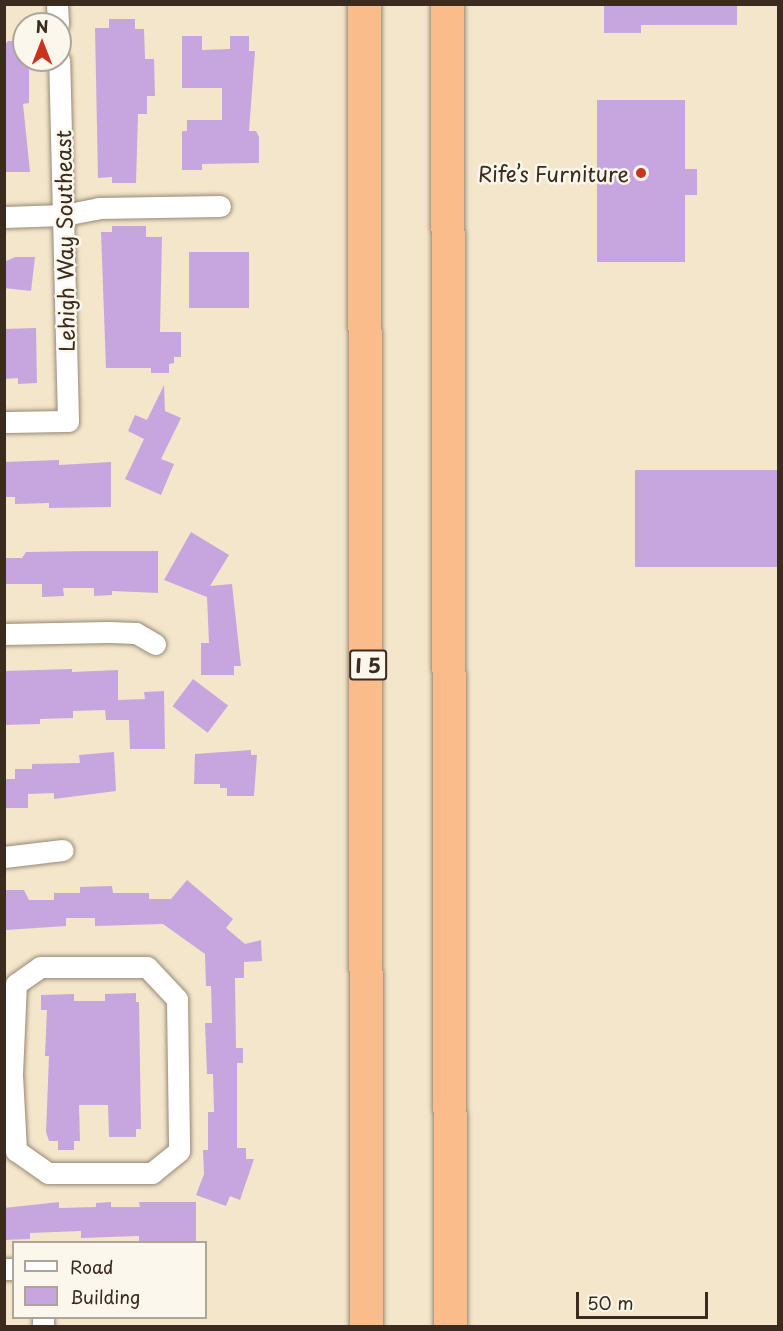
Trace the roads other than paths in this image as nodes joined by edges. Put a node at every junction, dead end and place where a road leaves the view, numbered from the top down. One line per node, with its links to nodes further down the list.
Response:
1 (364, 4): 13 (highway, I 5)
2 (447, 4): 14 (highway)
3 (59, 72): 5 (street, Lehigh Way Southeast)
4 (220, 206): 5 (street)
5 (64, 215): 6 (street); 7 (street, Lehigh Way Southeast)
6 (4, 217)
7 (4, 422)
8 (4, 634): 9 (street)
9 (155, 644)
10 (63, 850): 11 (street)
11 (4, 857)
12 (8, 1074): 12 (street)
13 (366, 1326)
14 (450, 1326)

